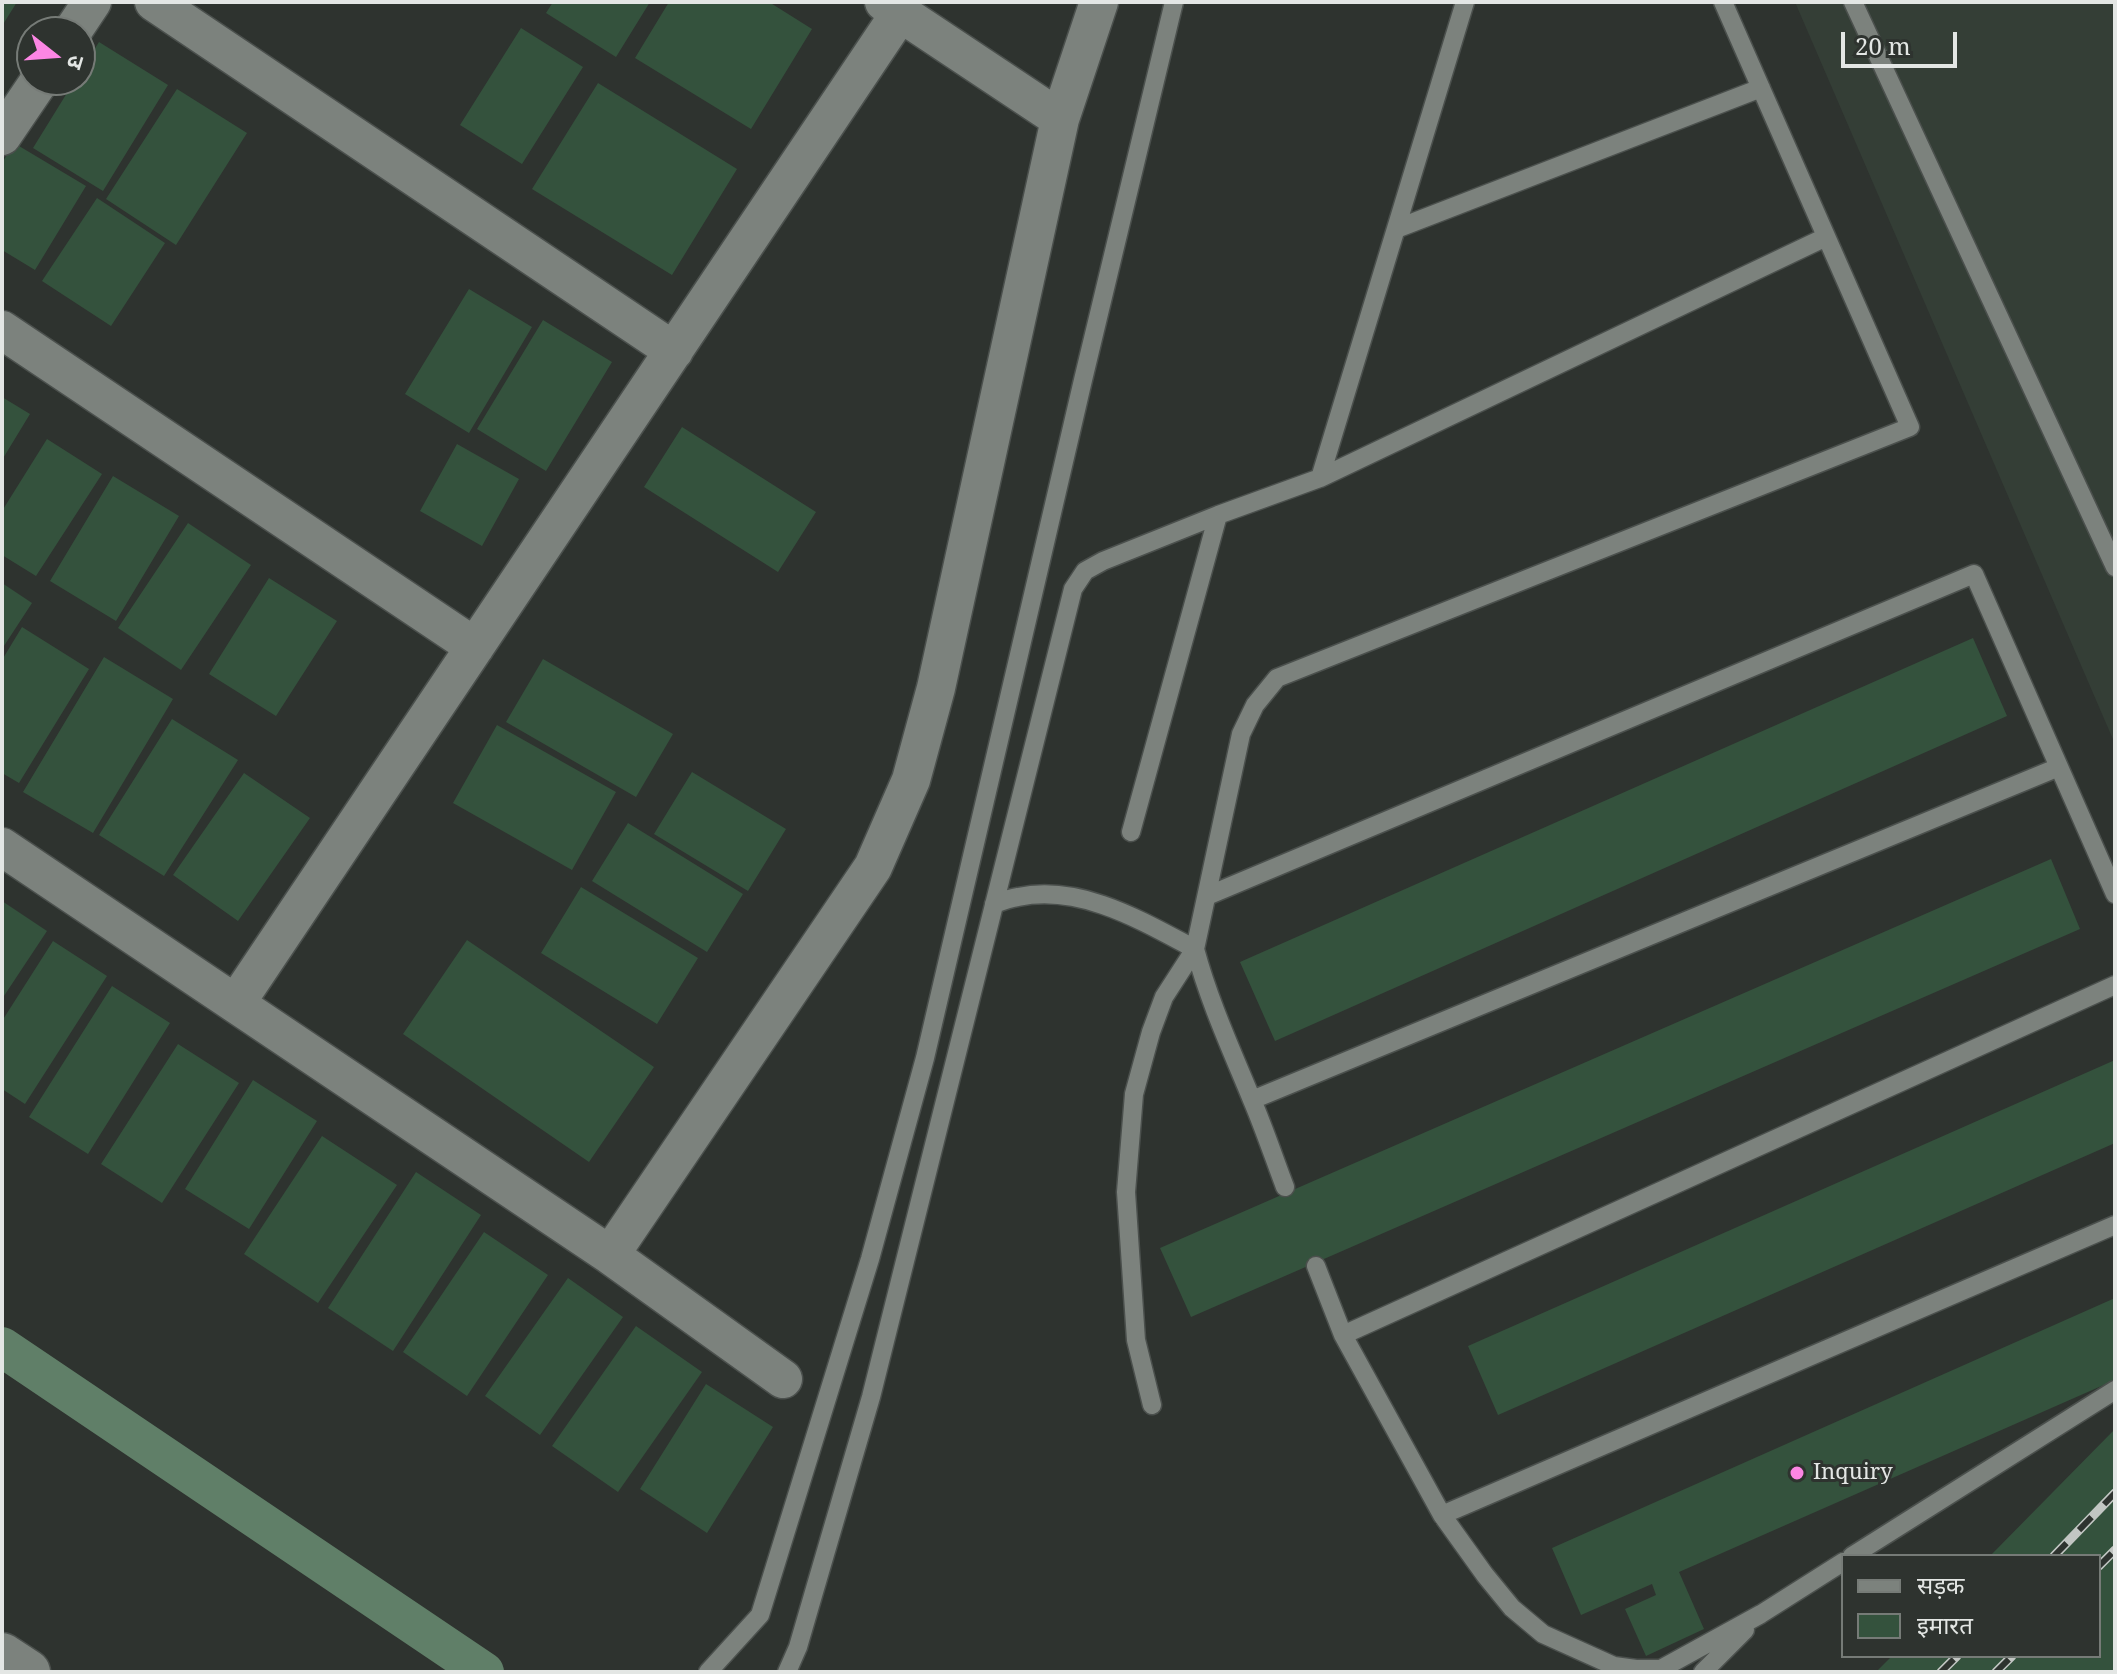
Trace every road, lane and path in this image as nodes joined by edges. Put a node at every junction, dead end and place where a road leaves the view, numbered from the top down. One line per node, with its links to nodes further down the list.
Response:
1 (154, 2): 15 (street)
2 (1099, 2): 10 (street)
3 (1174, 2): 44 (lane)
4 (1465, 2): 12 (lane)
5 (1723, 2): 8 (lane)
6 (1853, 2): 18 (lane)
7 (892, 7): 10 (street); 15 (street)
8 (1761, 88): 12 (lane); 13 (lane)
9 (29, 96): 11 (street)
10 (1060, 119): 32 (street)
11 (2, 136)
12 (1396, 229): 16 (lane)
13 (1826, 237): 16 (lane); 24 (lane)
14 (2, 330): 19 (street)
15 (674, 351): 19 (street)
16 (1320, 478): 17 (lane)
17 (1218, 515): 21 (lane); 25 (lane)
18 (2115, 567)
19 (475, 647): 28 (street)
20 (2059, 767): 23 (lane); 24 (lane); 29 (lane)
21 (1131, 832)
22 (2, 847): 28 (street)
23 (2115, 894)
24 (1207, 896): 26 (lane)
25 (994, 904): 26 (lane); 45 (lane)
26 (1195, 949): 29 (lane); 37 (lane)
27 (2115, 985): 34 (lane)
28 (236, 1003): 32 (street)
29 (1252, 1100): 30 (lane)
30 (1285, 1187)
31 (2115, 1225): 38 (lane)
32 (610, 1255): 35 (street)
33 (1316, 1266): 34 (lane)
34 (1343, 1335): 38 (lane)
35 (783, 1379)
36 (2115, 1390): 39 (lane)
37 (1152, 1405)
38 (1442, 1515): 41 (lane)
39 (1855, 1554)
40 (1841, 1563): 41 (lane)
41 (1761, 1614): 46 (lane)
42 (2, 1655): 43 (main road)
43 (28, 1672)
44 (708, 1672)
45 (787, 1672)
46 (1703, 1672)

